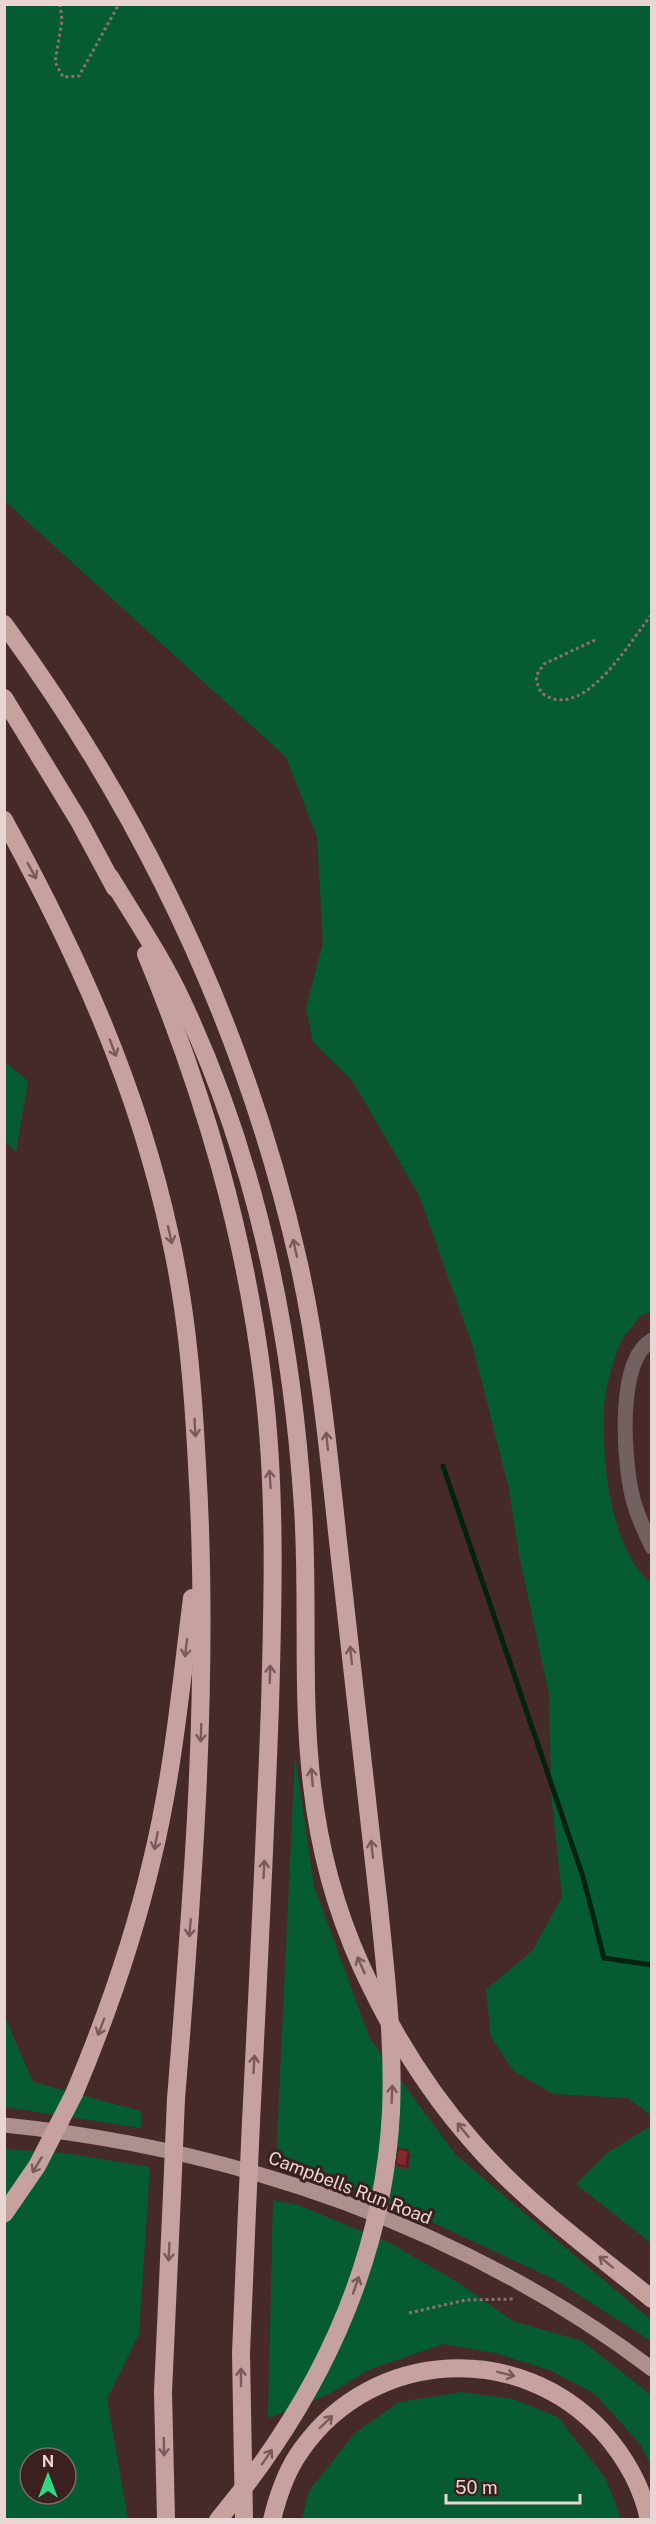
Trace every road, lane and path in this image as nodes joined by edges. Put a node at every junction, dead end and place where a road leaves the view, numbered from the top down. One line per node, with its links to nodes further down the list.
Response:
1 (60, 4): 2 (path)
2 (119, 4)
3 (651, 614): 5 (path)
4 (4, 624): 19 (highway, one-way to 4, bridge)
5 (595, 640)
6 (4, 698): 8 (highway)
7 (4, 820): 10 (highway, one-way to 10)
8 (110, 877): 15 (highway, one-way to 8); 20 (highway, one-way to 8, bridge)
9 (651, 1340): 11 (lane)
10 (201, 1527): 13 (highway, one-way to 13, bridge); 18 (highway, one-way to 18, bridge)
11 (651, 1547)
12 (4, 2125): 17 (main road, Campbells Run Road)
13 (4, 2214)
14 (513, 2299): 16 (path)
15 (651, 2299)
16 (409, 2313)
17 (651, 2369)
18 (166, 2520)
19 (218, 2520)
20 (244, 2520)
21 (272, 2520): 22 (highway, one-way to 22)
22 (649, 2520)

